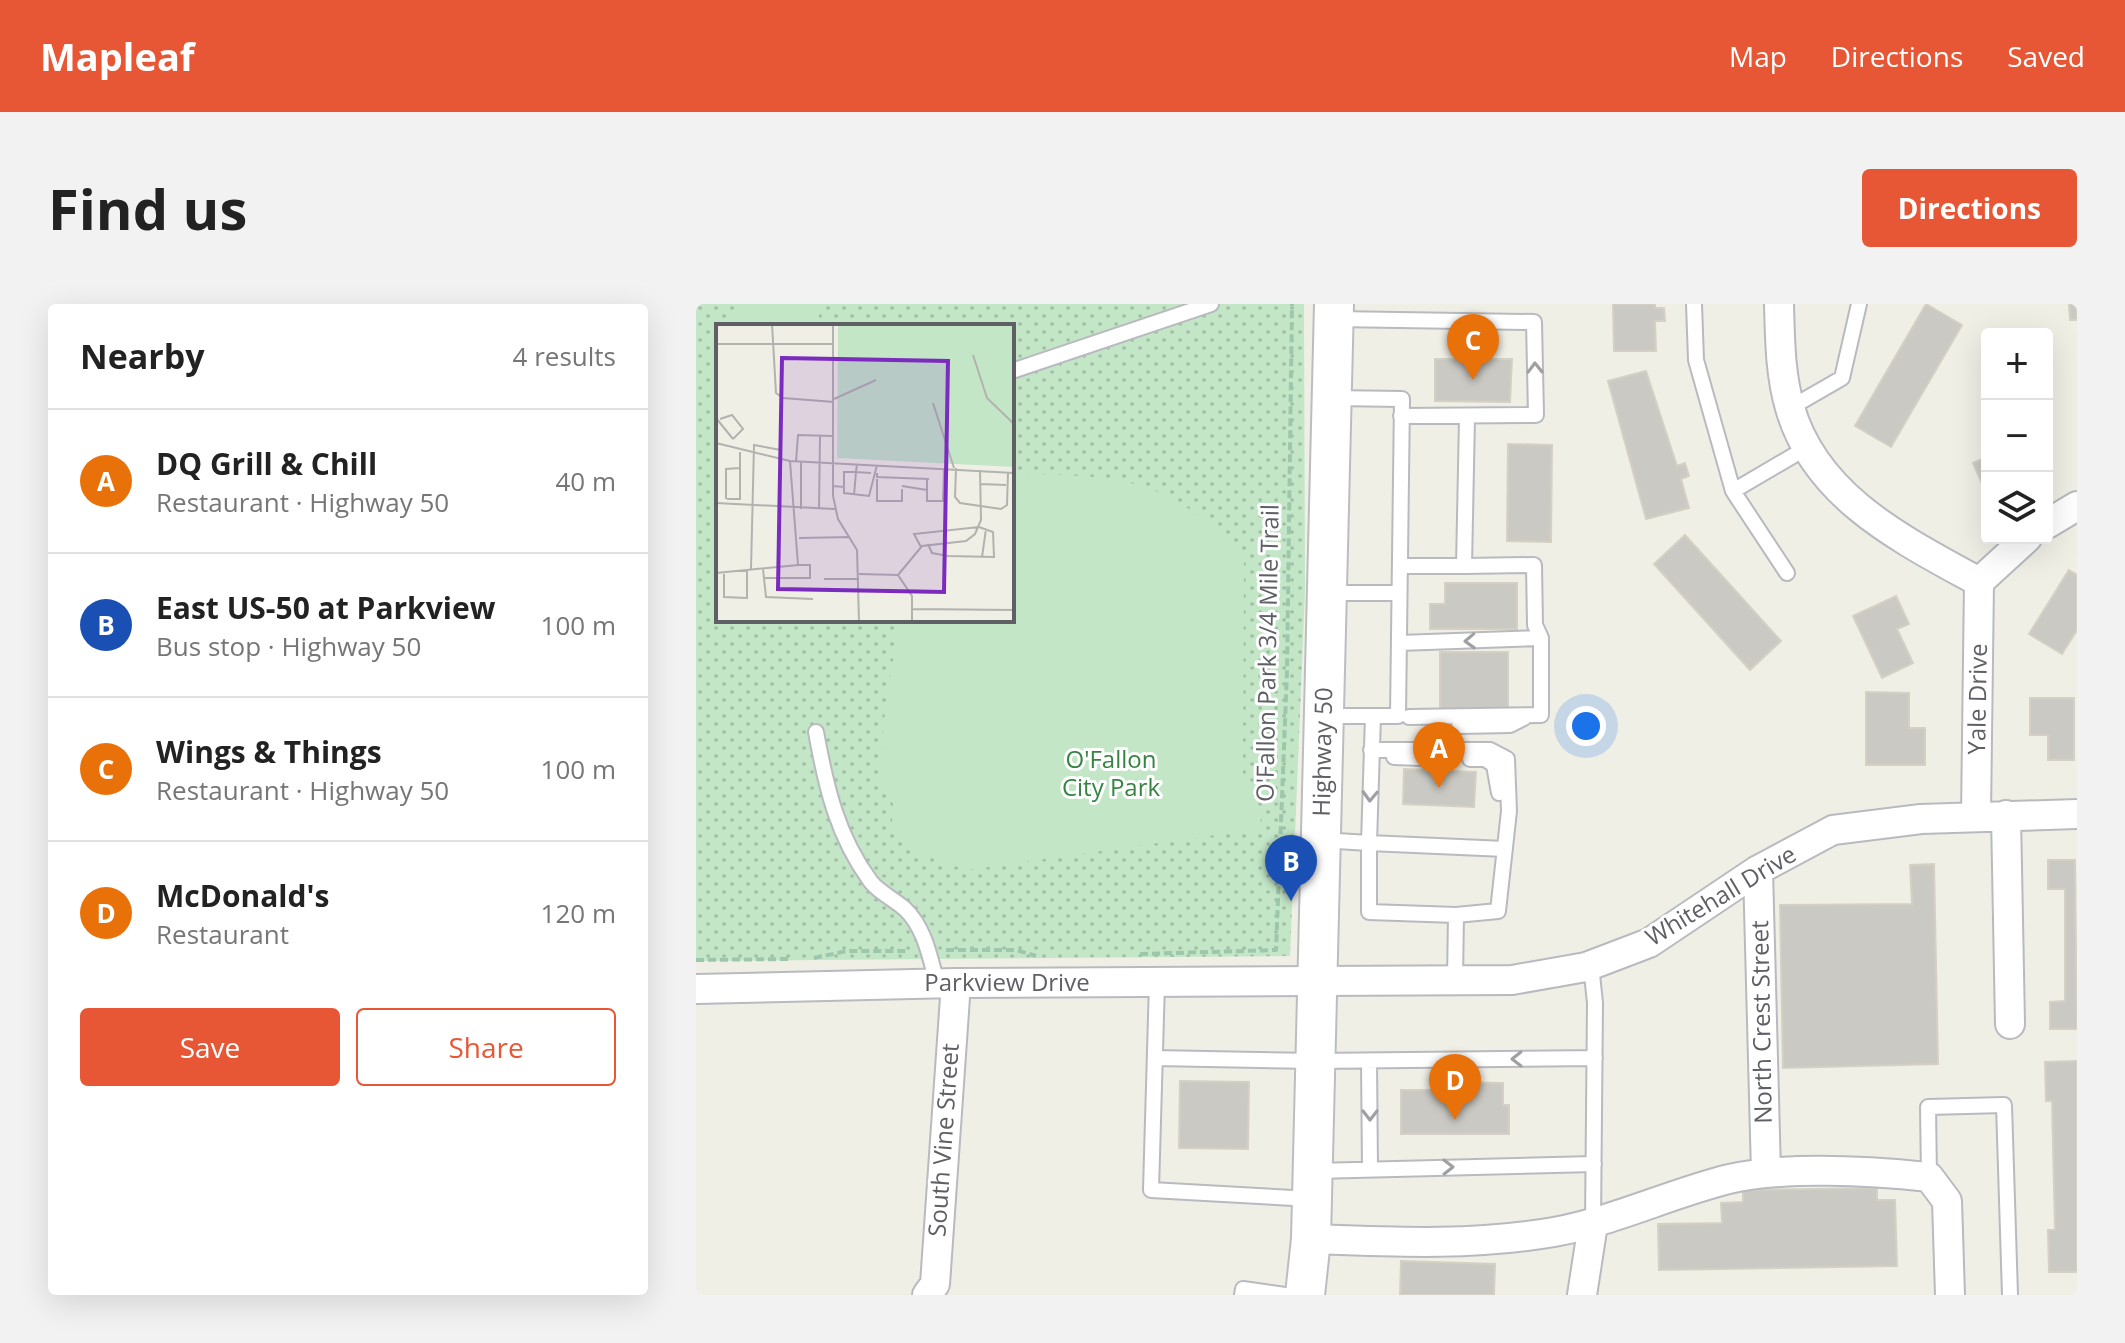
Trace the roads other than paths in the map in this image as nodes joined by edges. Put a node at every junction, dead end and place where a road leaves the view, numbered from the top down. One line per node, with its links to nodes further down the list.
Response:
1 (1211, 304): 6 (lane)
2 (1694, 304): 12 (lane)
3 (1779, 304): 8 (street)
4 (1859, 304): 8 (lane)
5 (1334, 311): 7 (main road, Highway 50); 10 (lane, one-way to 5)
6 (1014, 370)
7 (1332, 398): 9 (lane); 20 (main road, Highway 50)
8 (1790, 408): 11 (street)
9 (1401, 416): 10 (lane); 16 (lane)
10 (1467, 418): 17 (lane)
11 (1808, 447): 12 (lane); 19 (street)
12 (1733, 491): 18 (lane)
13 (2077, 506): 14 (street)
14 (2053, 520)
15 (2020, 544): 19 (street)
16 (1400, 566): 17 (lane); 21 (lane)
17 (1464, 566): 22 (lane)
18 (1787, 573)
19 (1979, 582): 31 (street, Yale Drive)
20 (1327, 593): 21 (lane); 24 (main road, Highway 50)
21 (1399, 593): 23 (lane)
22 (1541, 638): 23 (lane, one-way to 23); 26 (lane)
23 (1399, 643): 26 (lane)
24 (1324, 716): 25 (lane); 32 (main road, Highway 50)
25 (1373, 716): 26 (lane); 28 (lane)
26 (1404, 716)
27 (816, 732): 41 (lane)
28 (1379, 749): 33 (lane, one-way to 33); 34 (lane)
29 (2077, 814): 30 (street, Whitehall Drive)
30 (2006, 815): 31 (street, Whitehall Drive); 43 (street)
31 (1976, 816): 35 (street, Whitehall Drive)
32 (1321, 840): 33 (lane); 40 (main road, Highway 50)
33 (1369, 843): 34 (lane); 36 (lane)
34 (1505, 846): 36 (lane)
35 (1758, 870): 37 (street, Whitehall Drive); 50 (street, North Crest Street)
36 (1456, 915): 38 (lane)
37 (1591, 965): 38 (street, Whitehall Drive); 45 (lane)
38 (1455, 980): 40 (street, Whitehall Drive)
39 (1157, 982): 40 (street, Parkview Drive); 41 (street, Parkview Drive); 44 (lane)
40 (1317, 982): 46 (main road, Highway 50)
41 (946, 983): 42 (street, Parkview Drive); 55 (street, South Vine Street)
42 (696, 989)
43 (2010, 1024)
44 (1155, 1058): 46 (lane); 52 (lane)
45 (1595, 1058): 47 (lane, one-way to 47); 48 (lane)
46 (1315, 1061): 47 (lane); 52 (main road, Highway 50)
47 (1369, 1061): 49 (lane, one-way to 49)
48 (1594, 1164): 49 (lane, one-way to 48); 53 (lane)
49 (1370, 1169): 52 (lane)
50 (1766, 1173): 51 (street); 53 (street)
51 (1929, 1177): 60 (street); 61 (lane)
52 (1312, 1185): 54 (main road, Highway 50)
53 (1593, 1224): 54 (street); 59 (street)
54 (1311, 1239): 58 (main road, Highway 50)
55 (927, 1295)
56 (1242, 1295): 57 (lane)
57 (1285, 1295)
58 (1305, 1295)
59 (1582, 1295)
60 (1950, 1295)
61 (2010, 1295)

